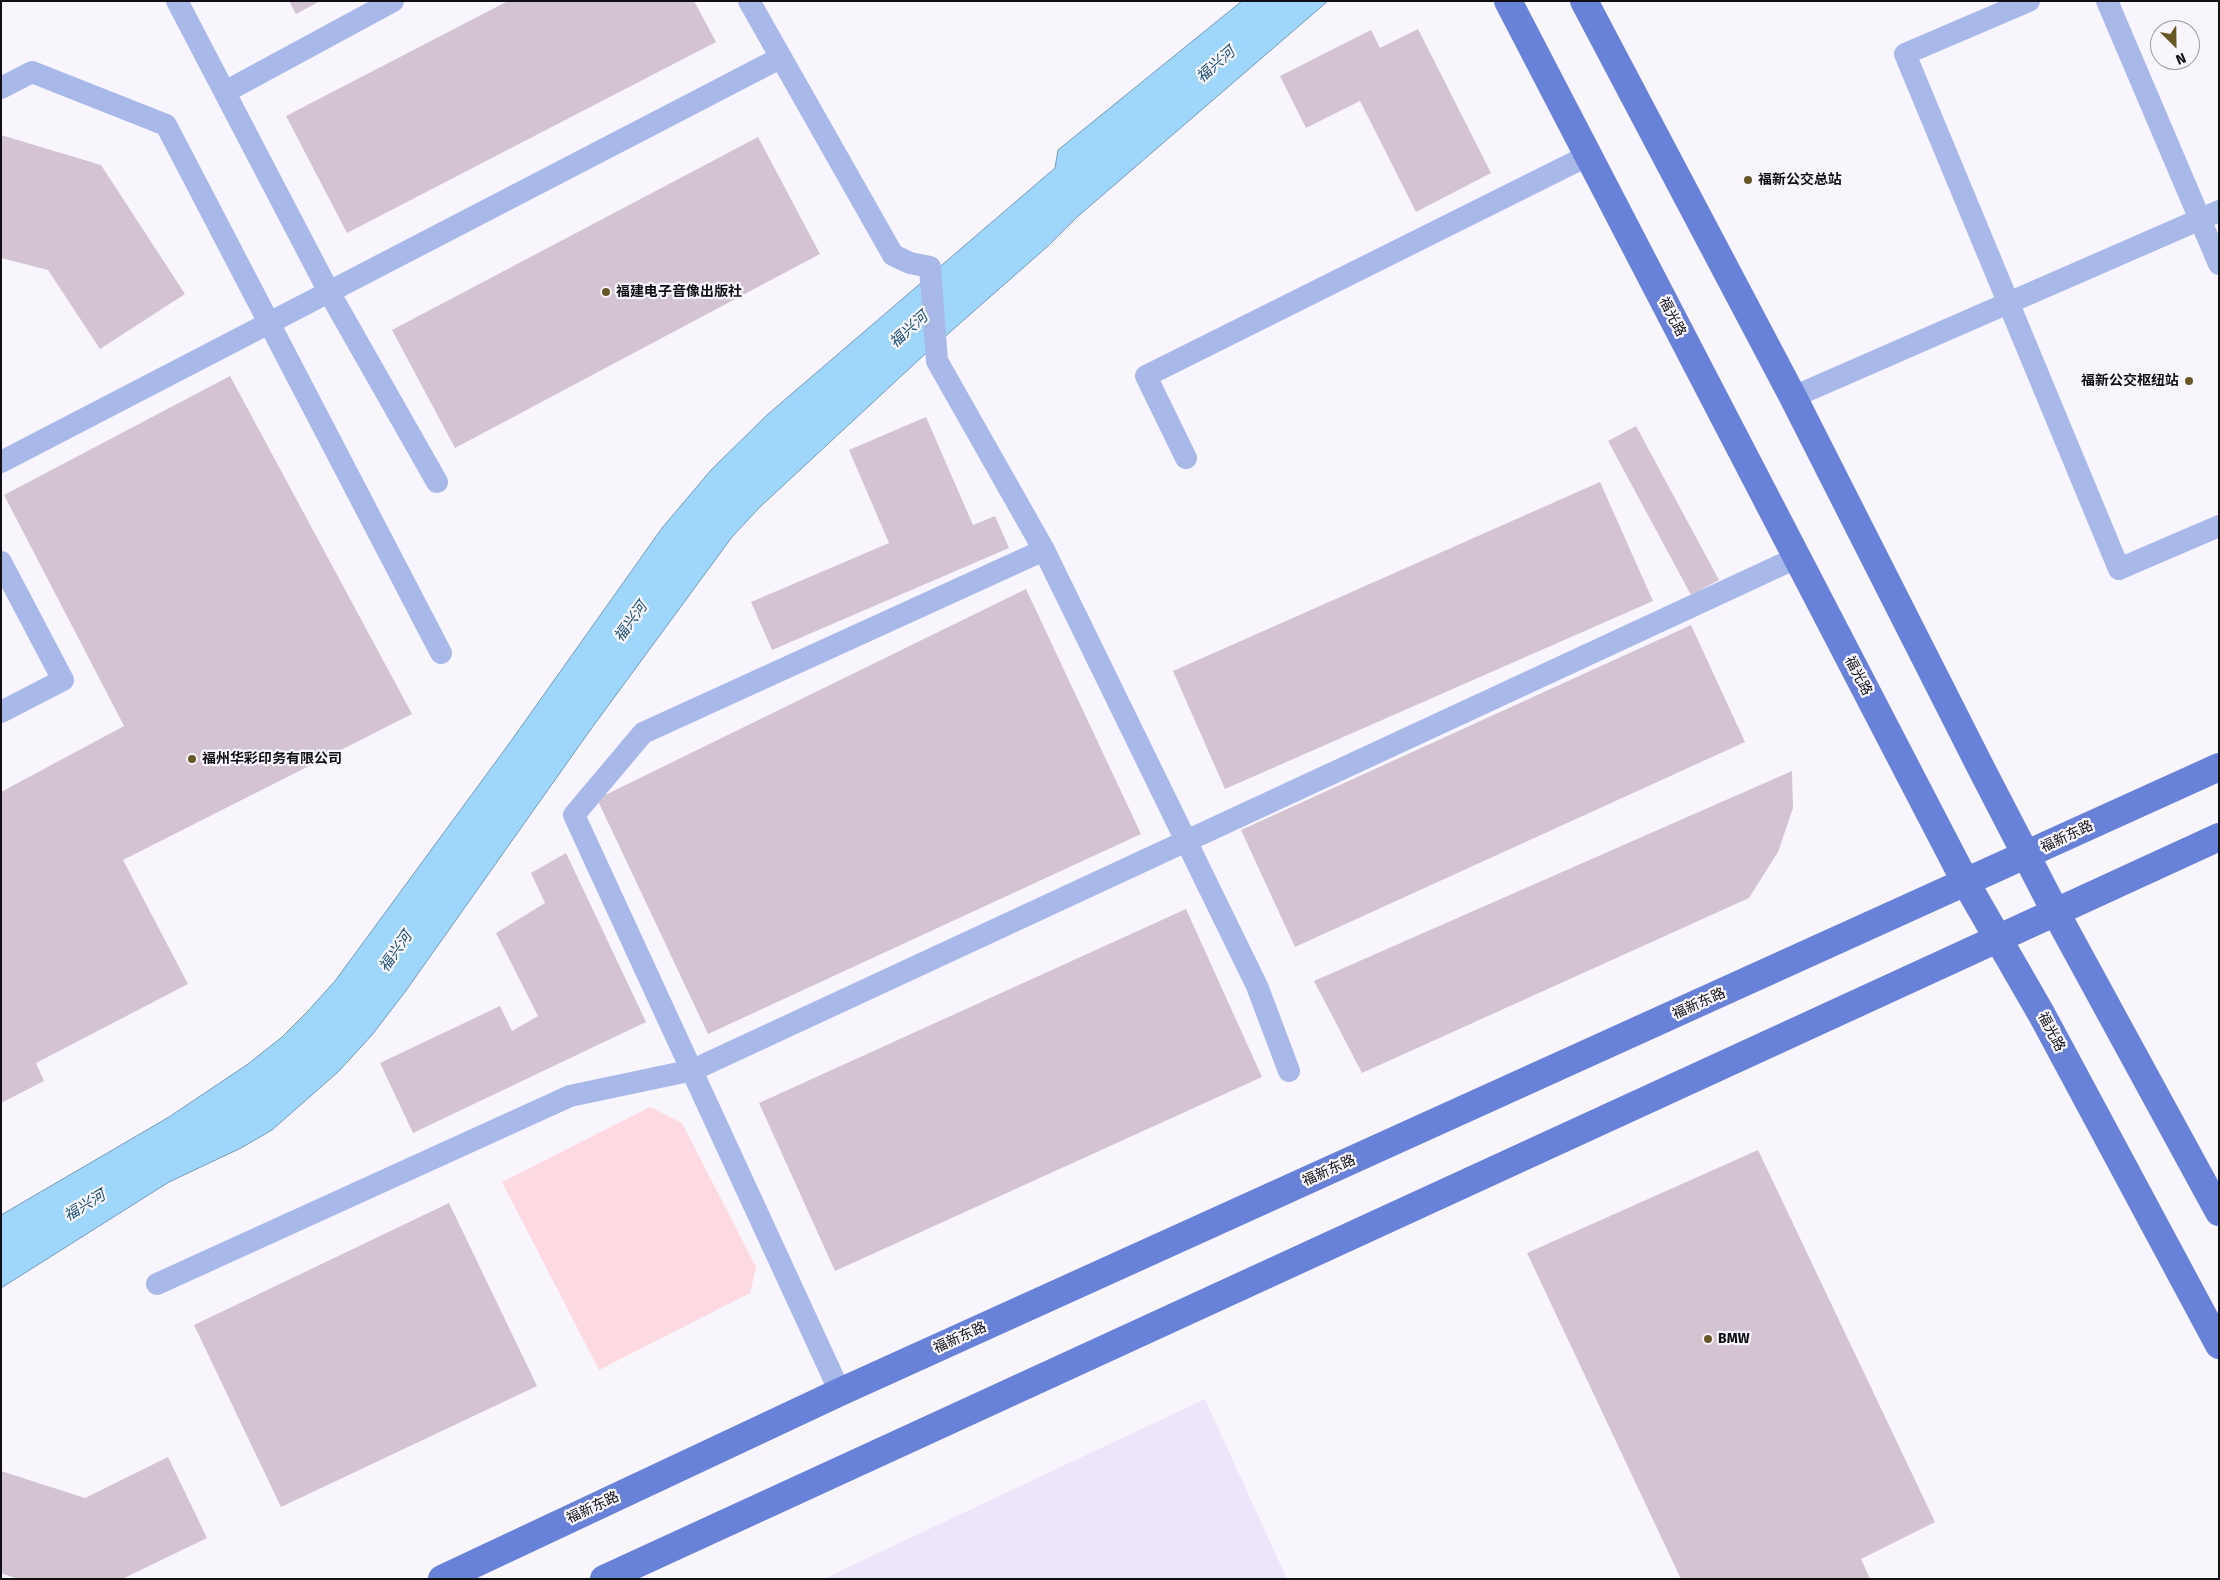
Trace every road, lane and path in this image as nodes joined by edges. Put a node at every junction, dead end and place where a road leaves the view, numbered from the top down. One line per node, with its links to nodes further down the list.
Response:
1 (177, 1): 10 (lane)
2 (393, 1): 10 (lane)
3 (749, 1): 8 (lane)
4 (1508, 1): 11 (main road, 福光路)
5 (1584, 1): 17 (main road)
6 (2029, 1): 15 (lane)
7 (2107, 1): 12 (lane)
8 (780, 58): 14 (lane); 22 (lane)
9 (1, 88): 16 (lane)
10 (225, 92): 14 (lane)
11 (1589, 155): 18 (lane); 23 (main road, 福光路)
12 (2209, 215): 13 (lane); 15 (lane)
13 (2219, 264)
14 (329, 292): 16 (lane); 20 (lane)
15 (2007, 303): 17 (lane); 21 (lane)
16 (270, 322): 19 (lane); 25 (lane)
17 (1793, 397): 30 (main road)
18 (1186, 458)
19 (1, 462)
20 (437, 482)
21 (2219, 526)
22 (1044, 550): 29 (lane); 34 (lane)
23 (1796, 558): 29 (lane); 31 (main road, 福光路)
24 (1, 562): 26 (lane)
25 (441, 652)
26 (1, 712)
27 (2219, 767): 30 (main road, 福新东路)
28 (2219, 837): 32 (main road)
29 (1185, 841): 34 (lane); 35 (lane)
30 (2026, 855): 31 (main road, 福新东路); 32 (main road)
31 (1966, 883): 33 (main road, 福光路); 39 (main road, 福新东路)
32 (2056, 912): 33 (main road); 36 (main road)
33 (1997, 938): 38 (main road, 福光路); 41 (main road)
34 (693, 1070): 37 (lane); 39 (lane)
35 (1289, 1071)
36 (2219, 1212)
37 (157, 1284)
38 (2219, 1345)
39 (840, 1392): 40 (main road, 福新东路)
40 (442, 1579)
41 (604, 1579)

